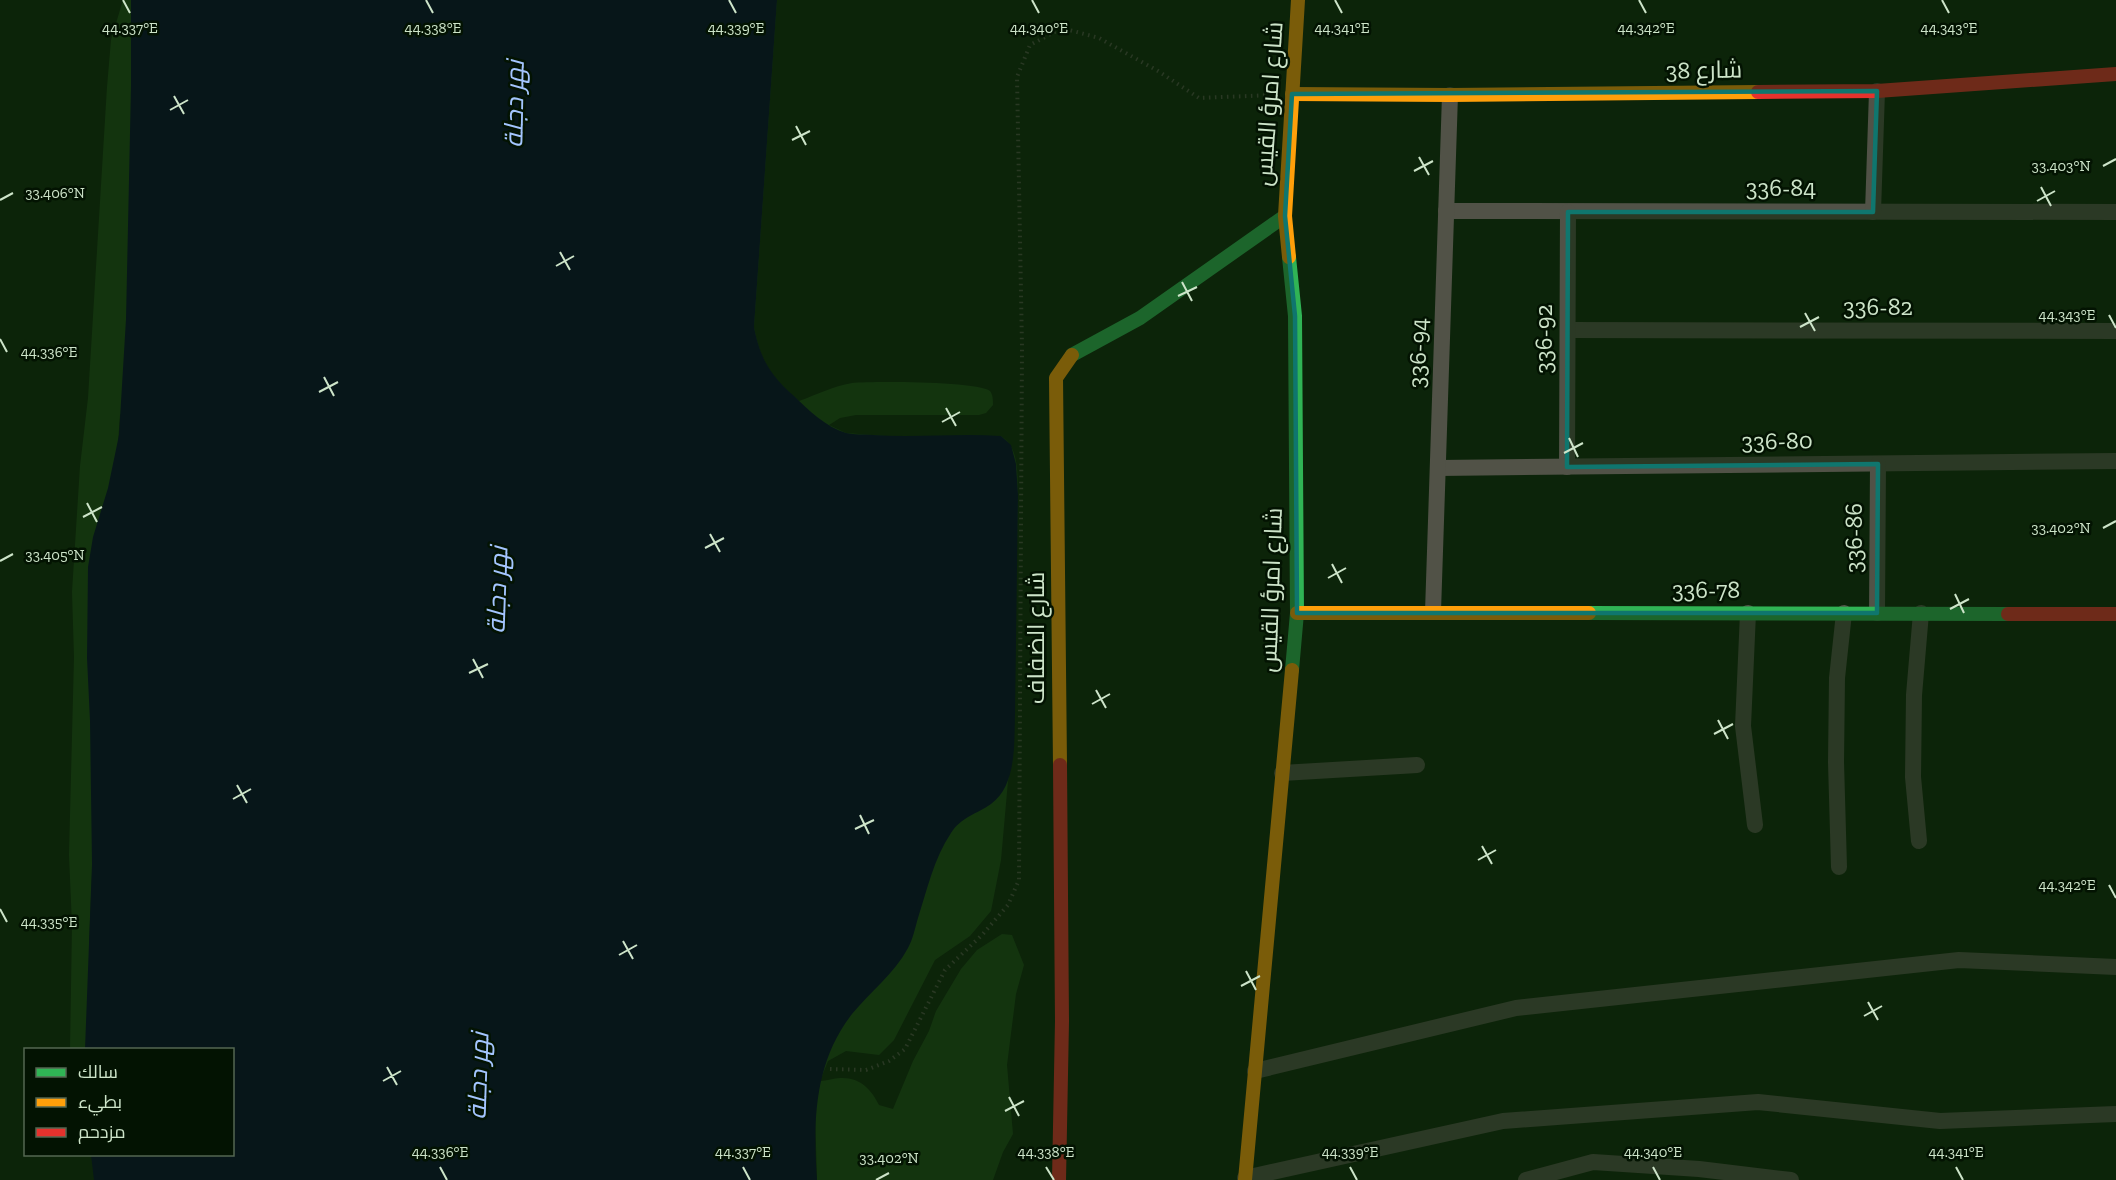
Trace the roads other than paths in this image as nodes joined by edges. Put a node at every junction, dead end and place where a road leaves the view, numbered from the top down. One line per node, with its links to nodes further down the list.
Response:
1 (1298, 0): 4 (street, شارع امرؤ القيس)
2 (2116, 74): 3 (street, شارع 38)
3 (1877, 91): 5 (street, شارع 38); 8 (street)
4 (1292, 94): 5 (street, شارع 38); 10 (street, شارع امرؤ القيس)
5 (1450, 95): 6 (street, 336-94)
6 (1446, 212): 7 (street, 336-84); 16 (street, 336-94)
7 (1568, 212): 8 (street, 336-84); 11 (street, 336-92)
8 (1873, 212): 9 (street, 336-84)
9 (2116, 212)
10 (1285, 216): 18 (street, شارع امرؤ القيس); 33 (street, شارع الضفاف)
11 (1568, 330): 12 (street, 336-82); 15 (street, 336-92)
12 (2116, 332)
13 (2116, 461): 14 (street, 336-80)
14 (1878, 464): 15 (street, 336-80); 21 (street, 336-86)
15 (1567, 467): 16 (street, 336-80)
16 (1438, 468): 17 (street, 336-94)
17 (1433, 612): 18 (street, 336-78); 19 (street, 336-78)
18 (1297, 613): 25 (street, شارع امرؤ القيس)
19 (1748, 613): 20 (street, 336-78); 26 (street)
20 (1844, 613): 21 (street, 336-78); 28 (street)
21 (1877, 614): 22 (street, 336-78)
22 (1921, 614): 23 (street, 336-78); 27 (street)
23 (2116, 614)
24 (1417, 765): 25 (street)
25 (1282, 773): 30 (street, شارع امرؤ القيس)
26 (1755, 825)
27 (1919, 841)
28 (1839, 867)
29 (2116, 967): 30 (street)
30 (1255, 1071): 32 (street, شارع امرؤ القيس)
31 (2116, 1114): 32 (street)
32 (1245, 1179)
33 (1059, 1180)
34 (1526, 1180): 35 (street)
35 (1791, 1180)

